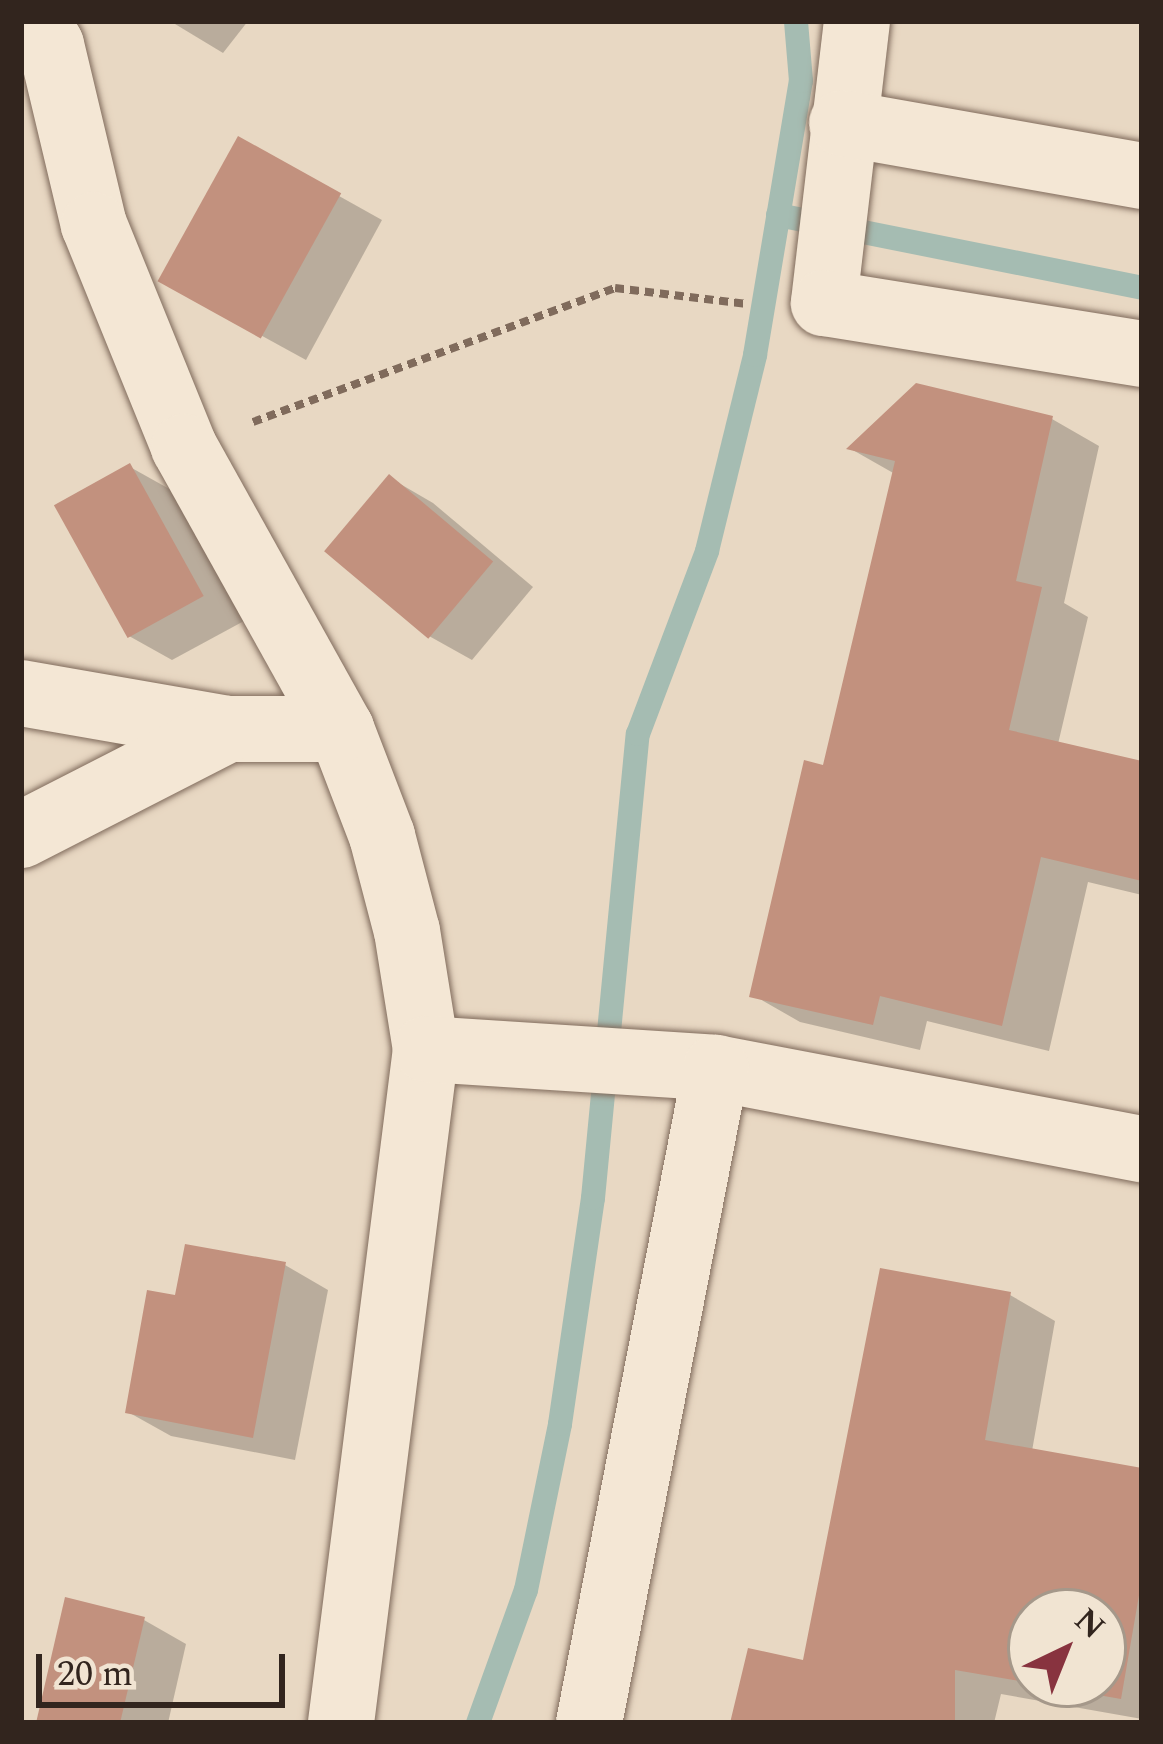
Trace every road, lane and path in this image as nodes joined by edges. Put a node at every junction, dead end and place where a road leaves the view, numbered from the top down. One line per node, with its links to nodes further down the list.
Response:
1 (37, 21): 7 (street)
2 (857, 21): 3 (street)
3 (842, 122): 4 (street); 6 (street)
4 (1142, 176)
5 (701, 296): 7 (path)
6 (1142, 354)
7 (184, 447): 10 (street)
8 (21, 693): 9 (street)
9 (228, 728): 10 (street); 11 (street)
10 (341, 729): 12 (street)
11 (21, 836)
12 (426, 1049): 13 (street); 15 (street)
13 (716, 1068): 14 (street); 16 (street)
14 (1142, 1149)
15 (341, 1723)
16 (589, 1723)

